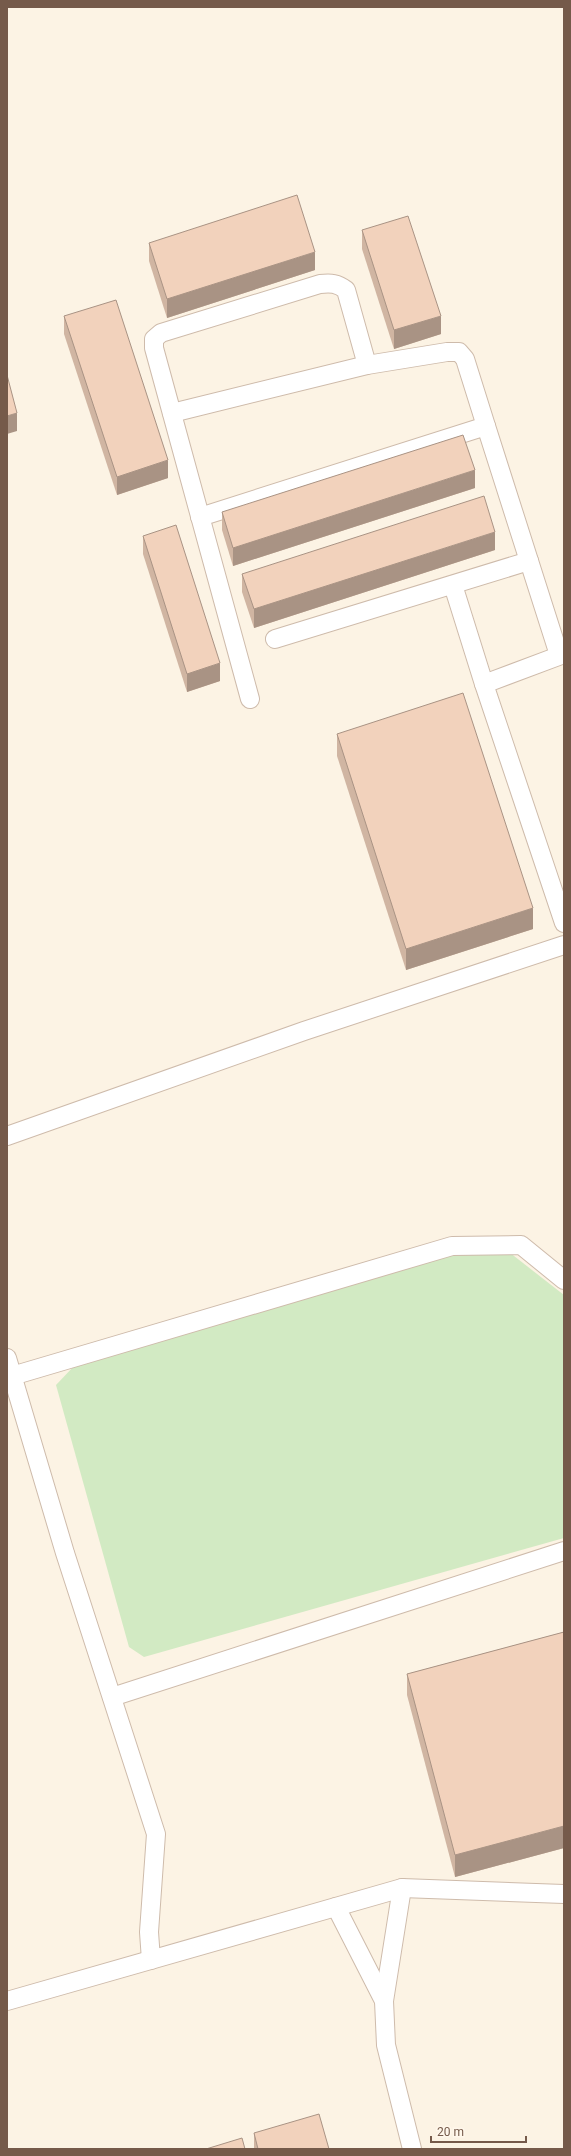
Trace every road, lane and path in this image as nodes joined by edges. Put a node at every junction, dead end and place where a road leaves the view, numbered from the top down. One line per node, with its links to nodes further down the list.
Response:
1 (367, 365): 2 (lane); 2 (lane); 3 (lane)
2 (172, 414): 4 (lane)
3 (486, 426): 4 (lane); 5 (lane)
4 (200, 517): 10 (lane)
5 (529, 561): 6 (lane); 8 (lane)
6 (452, 585): 7 (lane); 9 (lane)
7 (275, 639)
8 (562, 655): 9 (lane)
9 (484, 684): 11 (lane)
10 (250, 699)
11 (564, 923)
12 (564, 944): 13 (lane)
13 (7, 1136)
14 (564, 1280): 16 (lane)
15 (7, 1358): 16 (lane)
16 (12, 1376): 18 (lane)
17 (564, 1551): 18 (lane)
18 (112, 1698): 22 (lane)
19 (402, 1888): 20 (lane); 21 (lane); 23 (lane)
20 (564, 1894)
21 (336, 1906): 22 (lane); 23 (lane)
22 (151, 1960): 24 (lane)
23 (384, 2000): 25 (lane)
24 (7, 2001)
25 (412, 2149)

